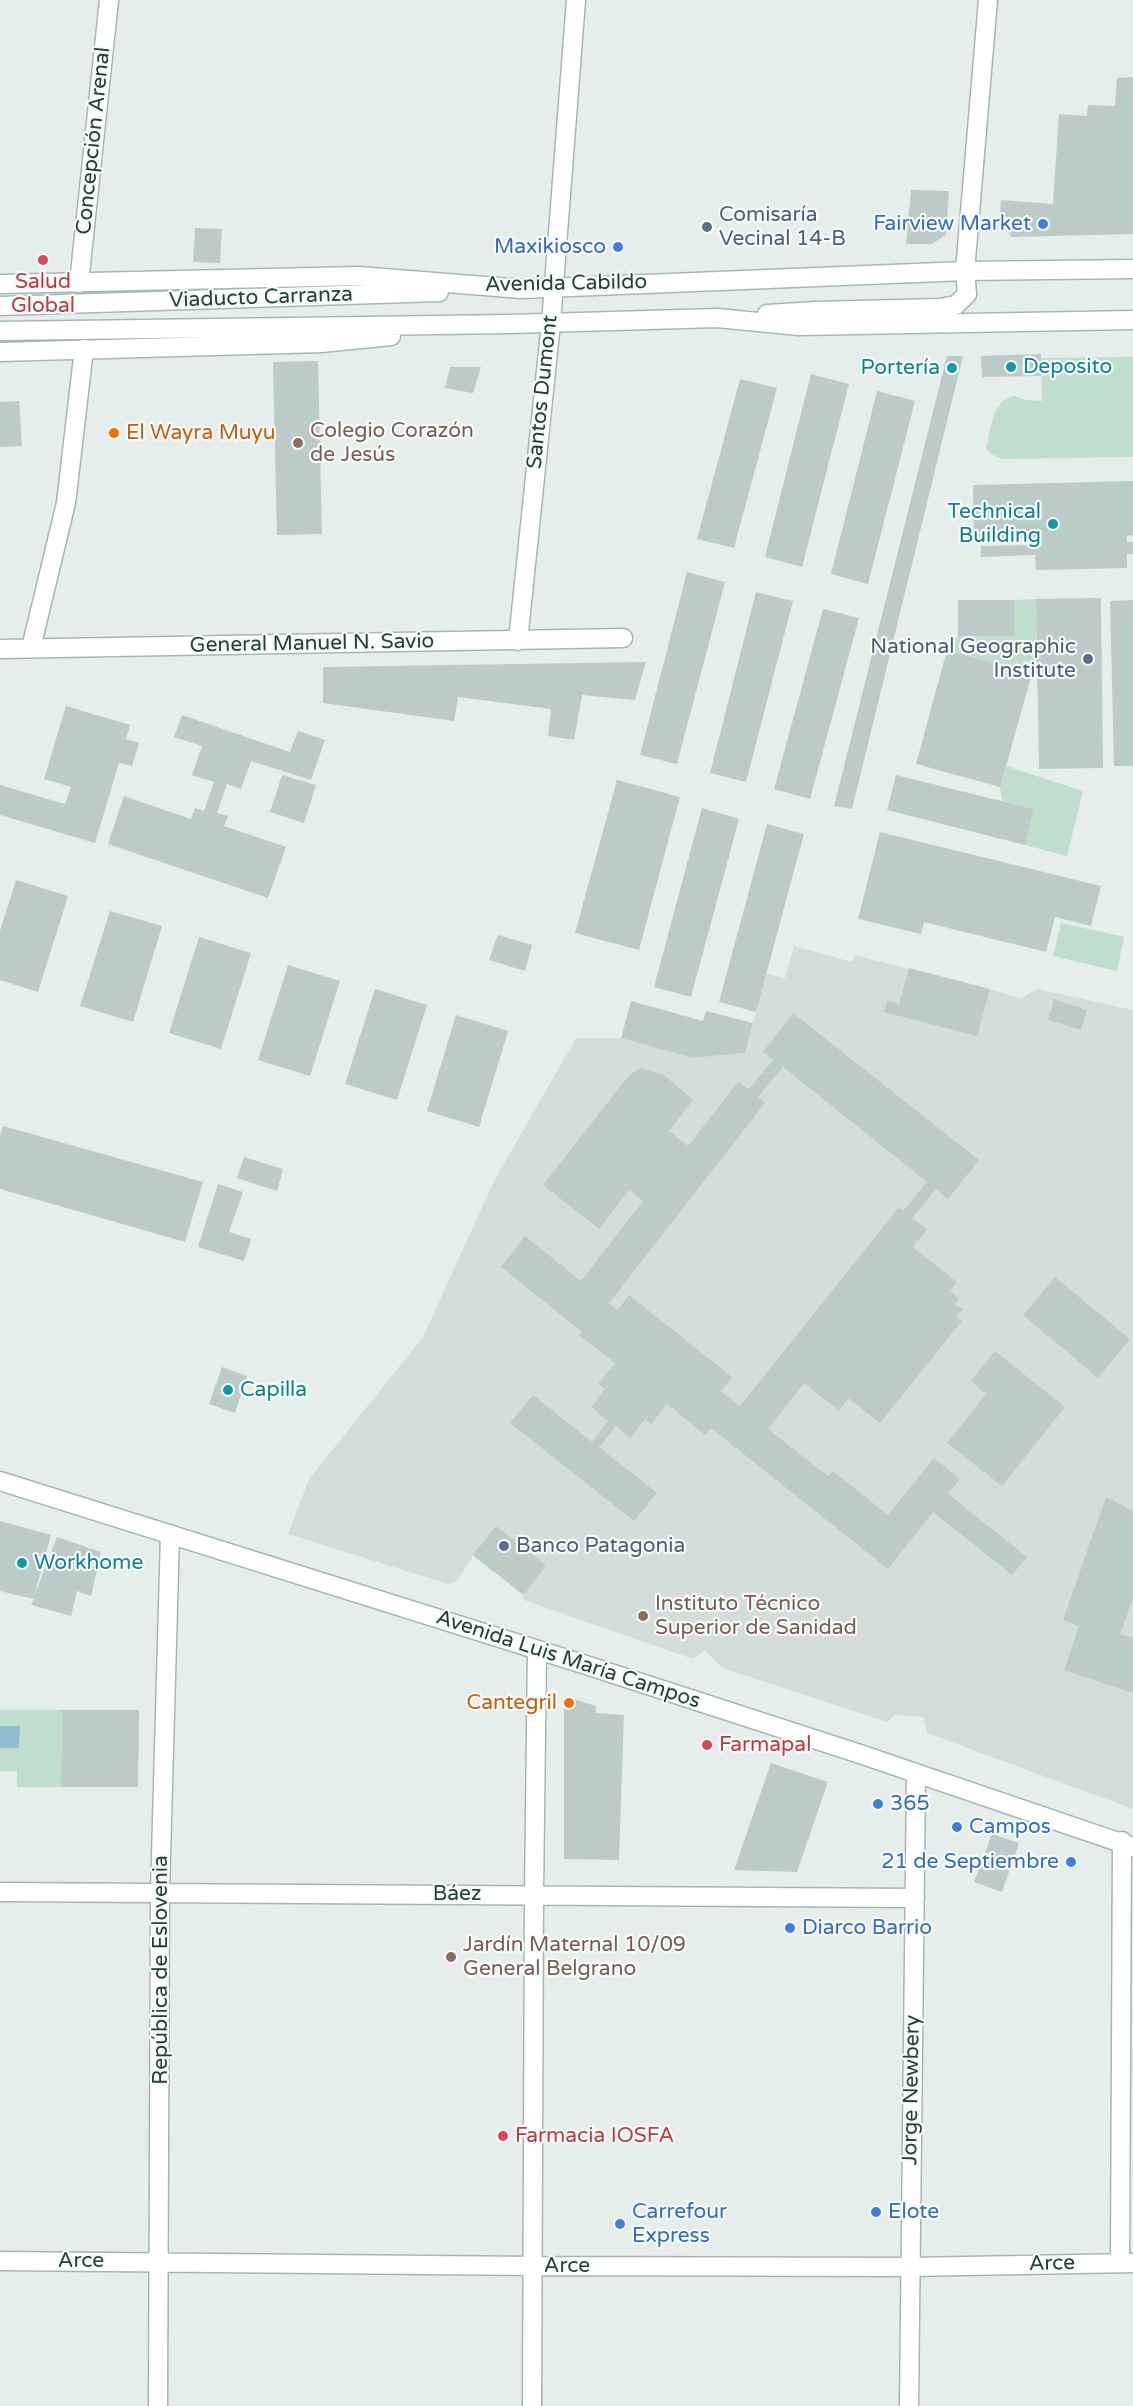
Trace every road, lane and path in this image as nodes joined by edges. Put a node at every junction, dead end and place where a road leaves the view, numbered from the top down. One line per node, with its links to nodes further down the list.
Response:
1 (109, 0): 6 (street, Concepción Arenal)
2 (576, 0): 8 (street, Santos Dumont)
3 (988, 0): 5 (street)
4 (1133, 269): 5 (street, Avenida Cabildo)
5 (965, 271): 8 (street, Avenida Cabildo); 11 (street)
6 (79, 283): 7 (street, Avenida Cabildo); 9 (street, Avenida Cabildo)
7 (0, 284)
8 (553, 288): 9 (street, Avenida Cabildo); 13 (street, Santos Dumont)
9 (522, 290): 10 (street, Viaducto Carranza)
10 (0, 306)
11 (717, 318): 12 (street, Avenida Cabildo); 13 (street, Avenida Cabildo)
12 (1133, 320)
13 (550, 323): 14 (street, Avenida Cabildo); 19 (street, Santos Dumont)
14 (515, 324): 15 (street, Viaducto Carranza); 16 (street, Avenida Cabildo)
15 (0, 331)
16 (84, 349): 17 (street, Avenida Cabildo); 20 (street)
17 (0, 352)
18 (623, 638): 19 (street, General Manuel N. Savio)
19 (518, 641): 20 (street, General Manuel N. Savio)
20 (31, 648): 21 (street, General Manuel N. Savio)
21 (0, 649)
22 (0, 1481): 23 (street, Avenida Luis María Campos)
23 (170, 1534): 24 (street, Avenida Luis María Campos); 28 (street, República de Eslovenia)
24 (537, 1650): 25 (street, Avenida Luis María Campos); 29 (street)
25 (916, 1773): 26 (street, Avenida Luis María Campos); 30 (street, Jorge Newbery)
26 (1127, 1844): 33 (street)
27 (0, 1892): 28 (street, Báez)
28 (160, 1892): 29 (street, Báez); 32 (street, República de Eslovenia)
29 (534, 1894): 30 (street, Báez); 34 (street)
30 (915, 1898): 35 (street, Jorge Newbery)
31 (0, 2261): 32 (street, Arce)
32 (160, 2261): 34 (street, Arce); 36 (street, República de Eslovenia)
33 (1126, 2263): 35 (street, Arce)
34 (534, 2266): 35 (street, Arce); 37 (street)
35 (910, 2266): 38 (street, Jorge Newbery)
36 (158, 2406)
37 (532, 2406)
38 (909, 2406)

